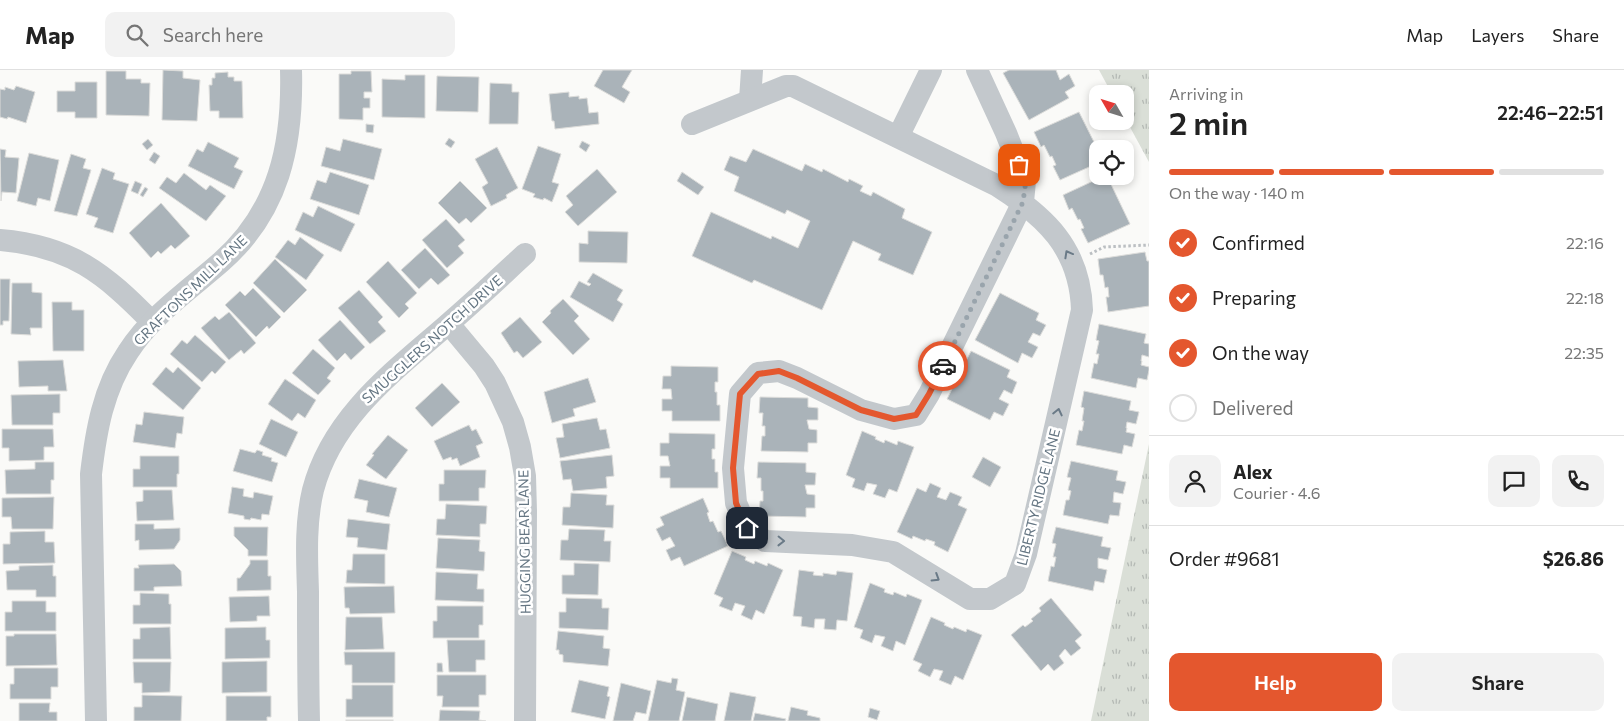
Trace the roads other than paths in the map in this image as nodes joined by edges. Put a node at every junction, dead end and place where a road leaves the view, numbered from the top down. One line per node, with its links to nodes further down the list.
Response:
1 (291, 70): 12 (street, GRAFTONS MILL LANE)
2 (752, 70): 6 (street)
3 (931, 70): 8 (street)
4 (977, 70): 9 (street, LIBERTY RIDGE LANE)
5 (791, 78): 6 (street); 8 (street)
6 (750, 100): 7 (street)
7 (692, 124)
8 (898, 137): 9 (street)
9 (1023, 202): 9 (street, LIBERTY RIDGE LANE, one-way to 9)
10 (0, 240): 12 (street)
11 (526, 254): 13 (street, SMUGGLERS NOTCH DRIVE)
12 (152, 322): 14 (street, GRAFTONS MILL LANE)
13 (449, 324): 15 (street, SMUGGLERS NOTCH DRIVE); 16 (street, HUGGING BEAR LANE)
14 (96, 721)
15 (309, 721)
16 (525, 721)

